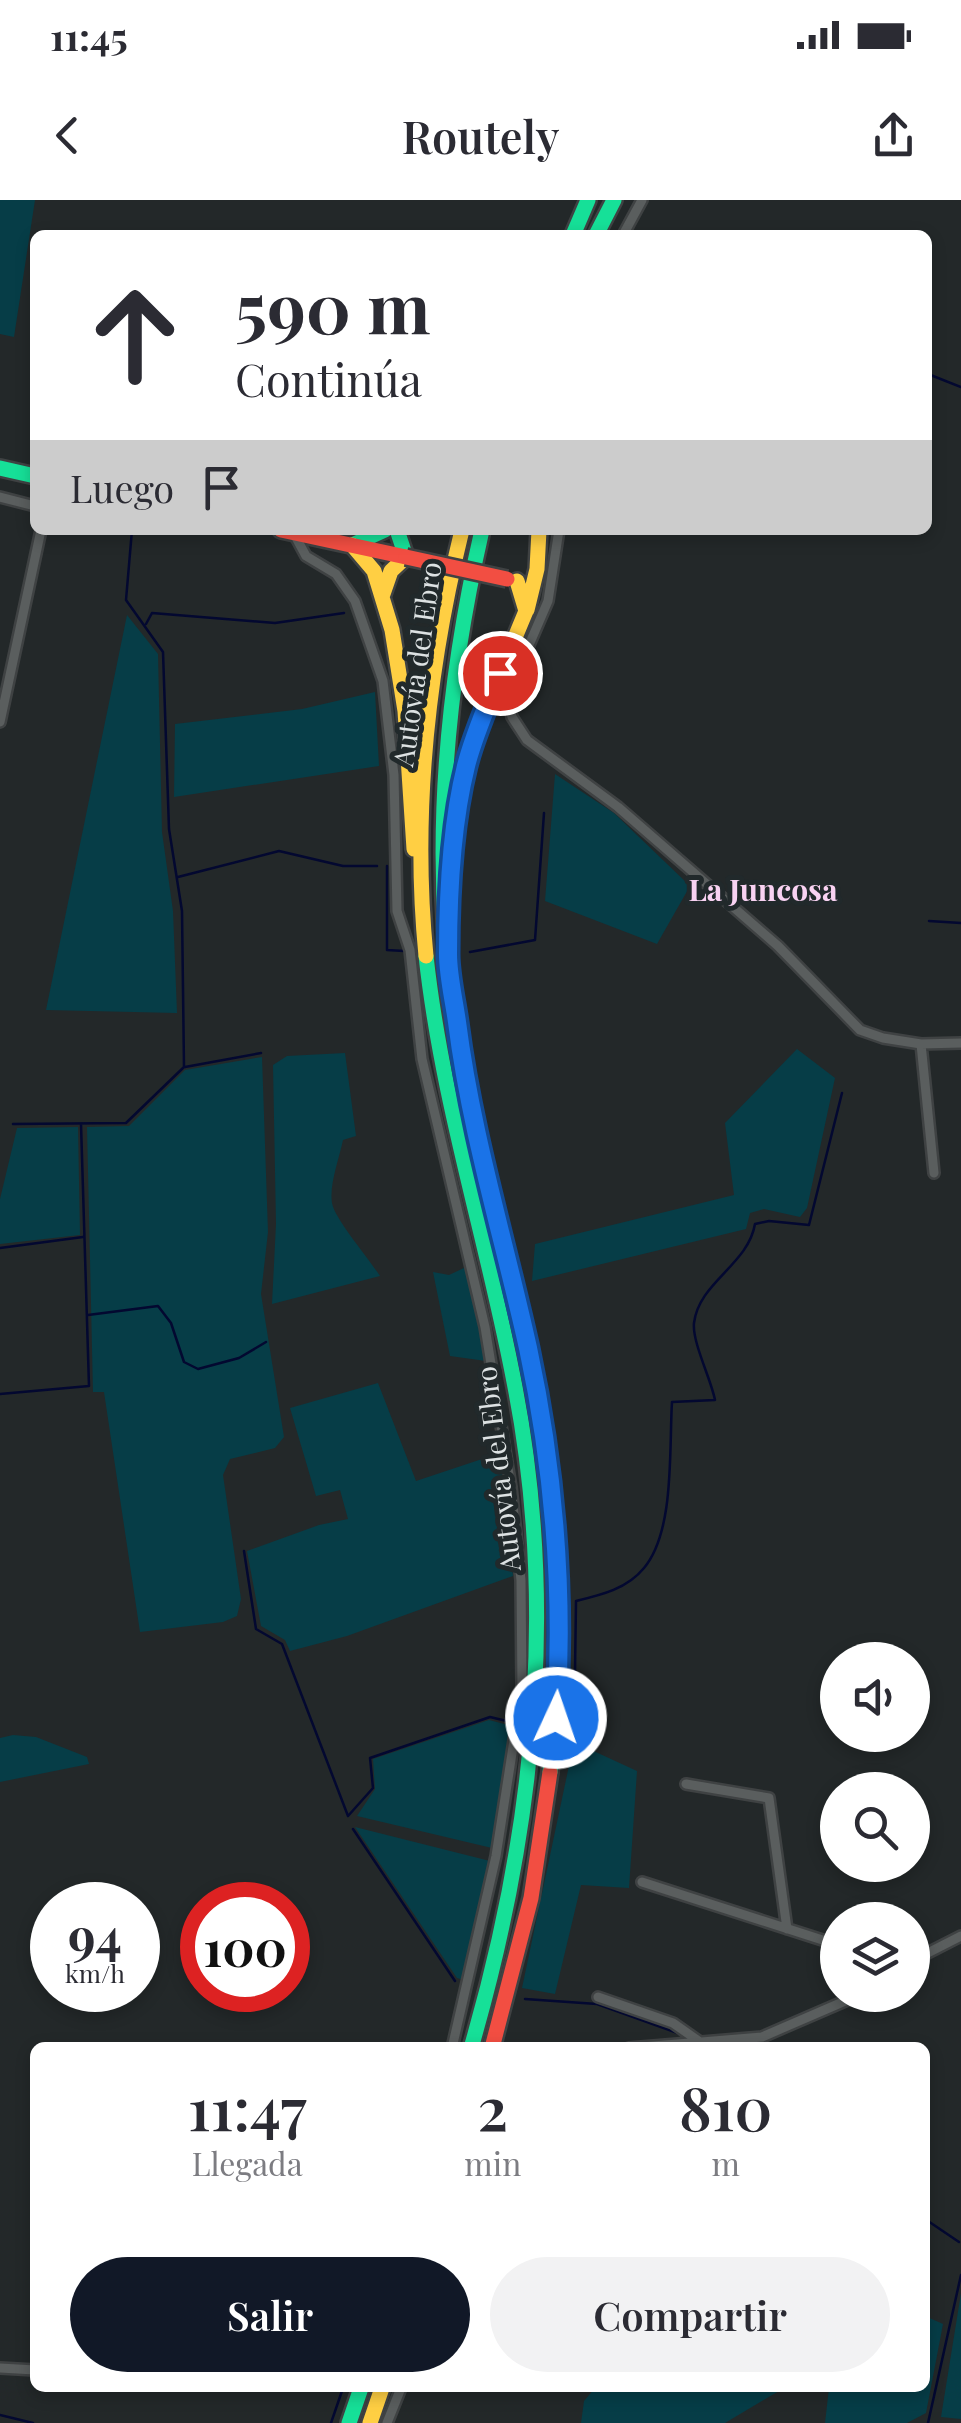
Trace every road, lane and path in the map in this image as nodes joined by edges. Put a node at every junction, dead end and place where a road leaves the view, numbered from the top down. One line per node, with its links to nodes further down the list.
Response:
1 (614, 200): 6 (highway)
2 (642, 200): 7 (street)
3 (587, 202): 4 (highway); 5 (highway)
4 (567, 230)
5 (574, 230)
6 (600, 230)
7 (627, 230)
8 (0, 468): 9 (highway)
9 (30, 475)
10 (0, 498): 11 (street)
11 (30, 505)
12 (40, 535): 28 (street)
13 (290, 535): 44 (street)
14 (304, 535): 21 (highway)
15 (374, 535): 21 (highway)
16 (399, 535): 22 (highway)
17 (461, 535): 29 (highway, Autovía del Ebro)
18 (481, 535): 30 (highway, Autovía del Ebro)
19 (539, 535): 23 (highway)
20 (558, 535): 25 (street)
21 (352, 546): 22 (highway); 26 (highway)
22 (406, 557): 24 (highway, bridge); 26 (highway)
23 (538, 558): 24 (highway); 25 (highway)
24 (512, 580): 25 (highway); 27 (highway)
25 (543, 586): 27 (highway); 31 (street)
26 (383, 594): 29 (highway)
27 (526, 611): 30 (highway)
28 (0, 722)
29 (424, 936): 42 (highway, Autovía del Ebro)
30 (448, 956): 43 (highway, Autovía del Ebro)
31 (920, 1044): 32 (street); 33 (street)
32 (961, 1044)
33 (934, 1174)
34 (686, 1784): 36 (street)
35 (642, 1882): 36 (street)
36 (787, 1929): 38 (street)
37 (961, 1936): 39 (street)
38 (820, 1939)
39 (930, 1952)
40 (598, 1996): 45 (street)
41 (820, 2012): 45 (street)
42 (474, 2040)
43 (494, 2041)
44 (453, 2042)
45 (700, 2042)
46 (0, 2368): 47 (street)
47 (30, 2370)
48 (360, 2392): 51 (highway)
49 (381, 2392): 52 (highway)
50 (399, 2392): 53 (street)
51 (349, 2423)
52 (370, 2423)
53 (387, 2423)

